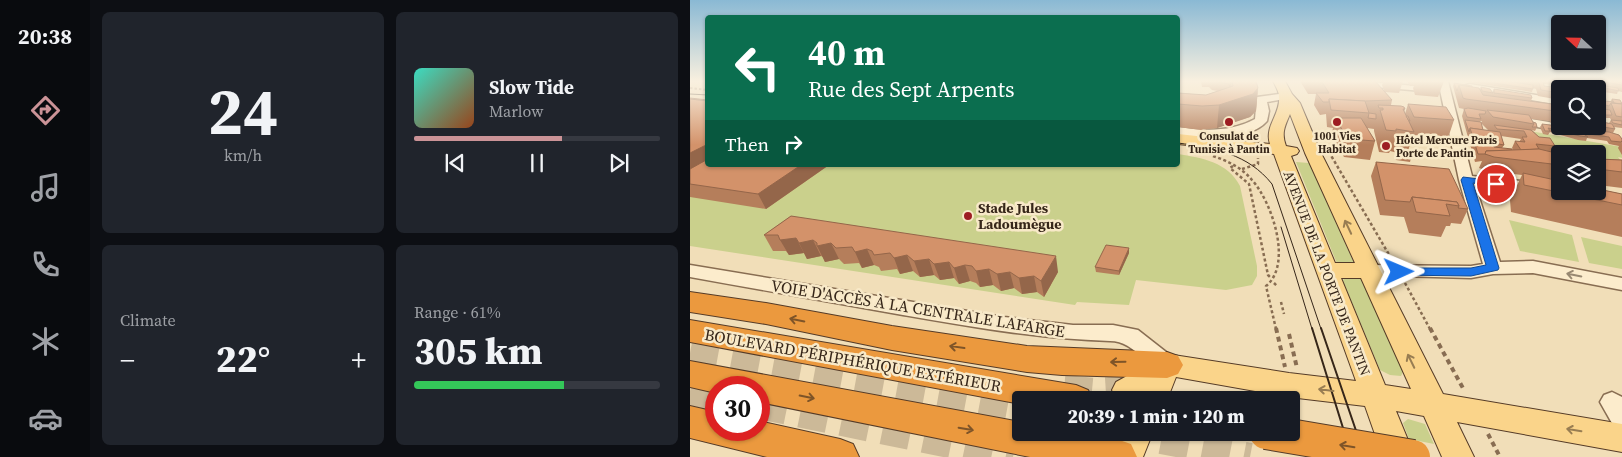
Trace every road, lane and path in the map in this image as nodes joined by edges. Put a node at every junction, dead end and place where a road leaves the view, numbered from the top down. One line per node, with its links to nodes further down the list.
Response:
1 (1262, 102): 7 (street)
2 (1285, 102): 10 (main road, AVENUE DE LA PORTE DE PANTIN)
3 (1292, 102): 9 (main road)
4 (1453, 102): 13 (street)
5 (1499, 118): 6 (street)
6 (1551, 126)
7 (1180, 131)
8 (1180, 139): 10 (main road)
9 (1315, 146): 10 (main road); 17 (path); 21 (main road, one-way to 9)
10 (1280, 150): 19 (main road, AVENUE DE LA PORTE DE PANTIN)
11 (1206, 154): 33 (path)
12 (1236, 165): 22 (path)
13 (1466, 180): 14 (street); 18 (street)
14 (1510, 186): 15 (street); 16 (street)
15 (1551, 188)
16 (1569, 204)
17 (1395, 265)
18 (1493, 268): 21 (street); 25 (street, one-way to 18)
19 (1326, 270): 21 (main road); 41 (main road, AVENUE DE LA PORTE DE PANTIN)
20 (690, 271): 32 (street, VOIE D'ACCÈS À LA CENTRALE LAFARGE)
21 (1368, 271): 43 (main road, one-way to 21)
22 (1271, 278)
23 (1403, 280): 42 (path)
24 (1274, 283): 26 (path)
25 (1622, 284)
26 (1277, 286)
27 (690, 302): 32 (highway, one-way to 27)
28 (1281, 302): 29 (path)
29 (1284, 314)
30 (690, 331): 39 (highway, BOULEVARD PÉRIPHÉRIQUE EXTÉRIEUR)
31 (1289, 334): 34 (path)
32 (1166, 365): 38 (main road); 40 (main road); 41 (main road, one-way to 32)
33 (1286, 370)
34 (1298, 372)
35 (690, 374): 36 (highway)
36 (705, 377)
37 (770, 390): 52 (highway, one-way to 52)
38 (1126, 390)
39 (1026, 391)
40 (1156, 391)
41 (1374, 395): 43 (main road); 54 (main road, AVENUE DE LA PORTE DE PANTIN)
42 (1468, 398)
43 (1432, 405): 48 (main road, one-way to 43); 56 (main road)
44 (690, 422): 45 (highway)
45 (705, 425)
46 (1486, 431): 57 (path)
47 (1300, 438): 55 (highway, one-way to 47, bridge)
48 (1622, 438)
49 (770, 441): 51 (highway)
50 (1134, 441): 53 (main road)
51 (840, 457)
52 (1118, 457)
53 (1127, 457)
54 (1399, 457)
55 (1412, 457)
56 (1458, 457)
57 (1500, 457)

